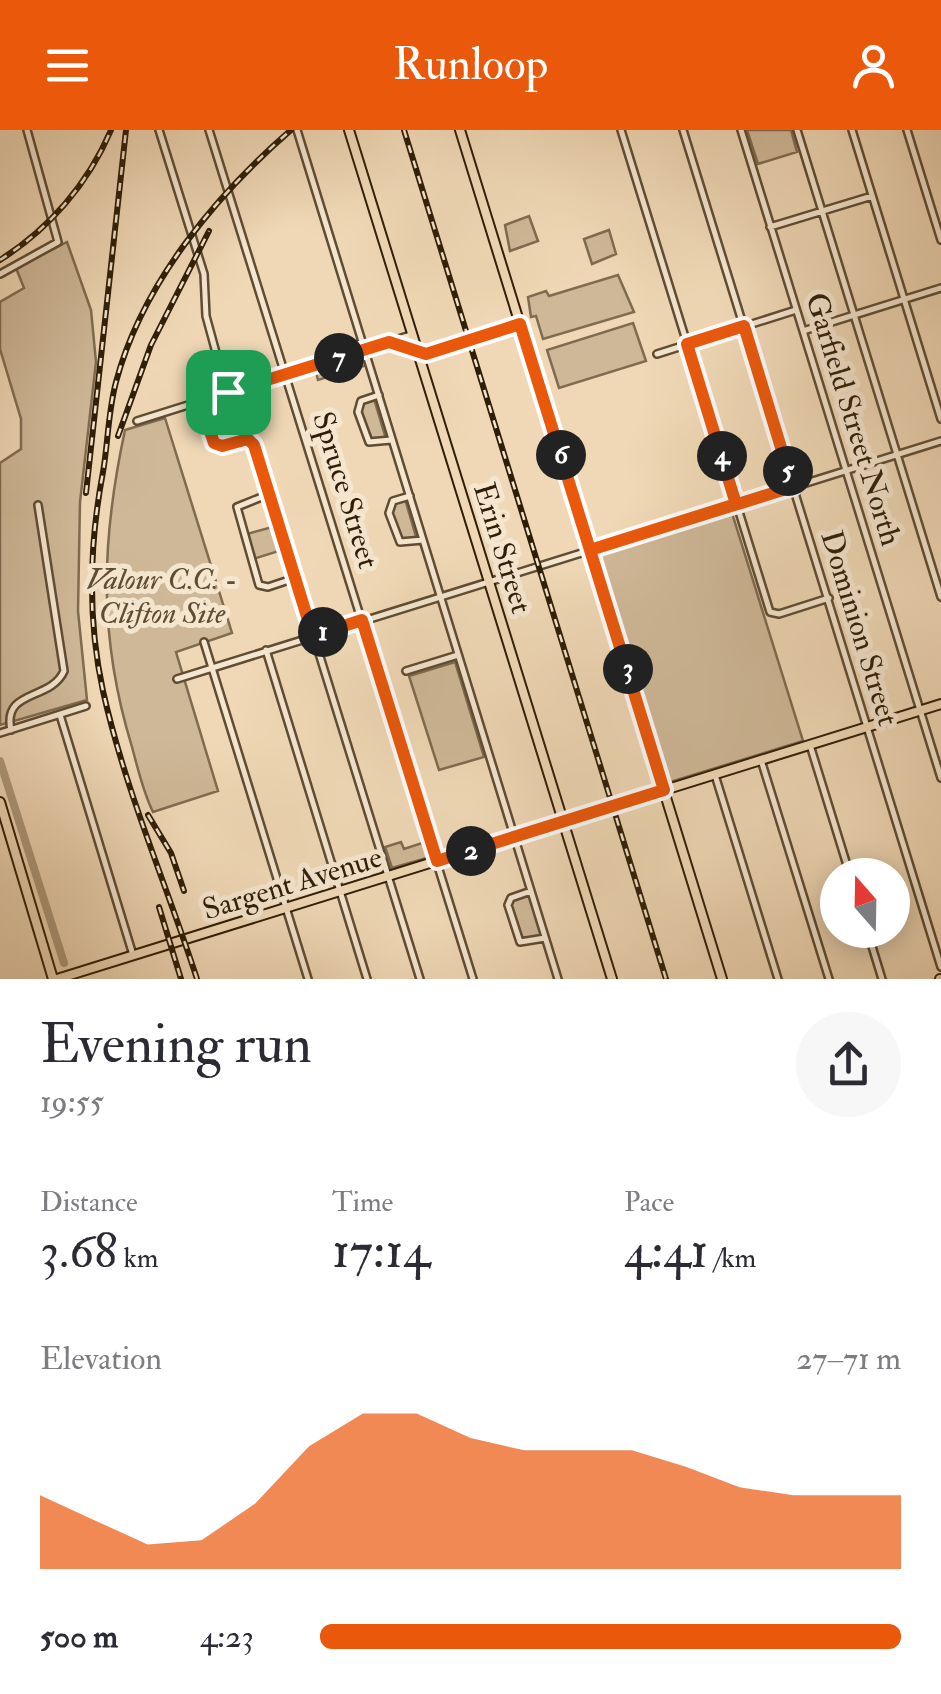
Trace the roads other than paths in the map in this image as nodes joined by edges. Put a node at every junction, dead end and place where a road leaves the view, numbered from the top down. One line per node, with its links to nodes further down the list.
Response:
1 (27, 130): 17 (street)
2 (159, 130): 32 (street)
3 (209, 130): 31 (street, Spruce Street)
4 (297, 130): 28 (street)
5 (350, 130): 25 (main road, Erin Street)
6 (460, 130): 22 (main road)
7 (622, 130): 27 (street)
8 (683, 130): 23 (street, Dominion Street)
9 (741, 130): 15 (street, Garfield Street North)
10 (797, 130): 14 (street)
11 (852, 130): 13 (street)
12 (907, 130): 16 (street)
13 (872, 196): 14 (street); 19 (street)
14 (822, 211): 15 (street); 21 (street)
15 (770, 227): 20 (street, Garfield Street North)
16 (941, 240)
17 (0, 274)
18 (941, 288): 19 (street)
19 (903, 299): 21 (street); 35 (street)
20 (796, 310): 23 (street); 24 (street, Garfield Street North)
21 (855, 314): 24 (street); 39 (street)
22 (520, 324): 29 (street); 47 (main road)
23 (744, 326): 27 (street); 41 (street, Dominion Street)
24 (803, 331): 40 (street, Garfield Street North)
25 (414, 335): 26 (street); 29 (main road, Erin Street)
26 (389, 342): 28 (street); 29 (street)
27 (687, 344): 30 (street); 44 (street)
28 (365, 350): 31 (street); 33 (street)
29 (419, 353): 49 (main road, Erin Street)
30 (658, 354)
31 (286, 374): 32 (street); 53 (street, Spruce Street)
32 (228, 392): 34 (street)
33 (379, 395): 37 (street); 37 (street)
34 (200, 401): 36 (street); 42 (street)
35 (941, 418)
36 (137, 421)
37 (392, 439): 43 (street)
38 (941, 440): 39 (street)
39 (897, 454): 40 (street); 51 (street)
40 (846, 470): 41 (street); 63 (street, Garfield Street North)
41 (793, 487): 44 (street); 52 (street, Dominion Street)
42 (269, 494): 48 (street); 48 (street)
43 (410, 496): 46 (street); 46 (street)
44 (736, 504): 47 (street); 52 (street)
45 (38, 505): 66 (street)
46 (424, 540): 50 (street)
47 (590, 550): 49 (street); 72 (main road)
48 (296, 578): 54 (street)
49 (490, 581): 50 (street); 74 (main road, Erin Street)
50 (441, 596): 53 (street); 57 (street)
51 (941, 597)
52 (829, 598): 65 (street, Dominion Street)
53 (362, 620): 54 (street); 77 (street, Spruce Street)
54 (313, 636): 56 (street); 78 (street)
55 (204, 642): 58 (street)
56 (266, 650): 58 (street); 79 (street)
57 (458, 655): 59 (street); 75 (street)
58 (212, 667): 60 (street); 81 (street)
59 (406, 671)
60 (177, 679)
61 (941, 704): 63 (main road, Sargent Avenue)
62 (86, 706): 64 (street)
63 (920, 711): 65 (main road, Sargent Avenue); 71 (street, Garfield Street North)
64 (60, 715): 66 (street); 84 (street)
65 (868, 727): 68 (main road, Sargent Avenue); 85 (street, Dominion Street)
66 (11, 730): 67 (street)
67 (0, 733)
68 (810, 745): 69 (main road, Sargent Avenue); 76 (street)
69 (761, 760): 70 (main road, Sargent Avenue); 95 (street)
70 (715, 774): 72 (main road, Sargent Avenue); 94 (street)
71 (941, 778)
72 (664, 790): 74 (main road, Sargent Avenue); 93 (main road)
73 (0, 802): 86 (main road)
74 (564, 821): 75 (main road, Sargent Avenue); 92 (main road, Erin Street)
75 (515, 837): 77 (main road, Sargent Avenue); 80 (street)
76 (845, 858)
77 (437, 861): 78 (main road, Sargent Avenue); 90 (street, Spruce Street)
78 (388, 876): 79 (main road, Sargent Avenue); 89 (street)
79 (340, 891): 81 (main road, Sargent Avenue); 88 (street)
80 (531, 891): 82 (street); 82 (street)
81 (286, 908): 84 (main road, Sargent Avenue); 87 (street)
82 (546, 938): 91 (street)
83 (873, 948): 96 (street)
84 (133, 955): 86 (main road, Sargent Avenue)
85 (941, 967)
86 (55, 979)
87 (308, 979)
88 (367, 979)
89 (420, 979)
90 (473, 979)
91 (558, 979)
92 (612, 979)
93 (722, 979)
94 (778, 979)
95 (829, 979)
96 (882, 979)

